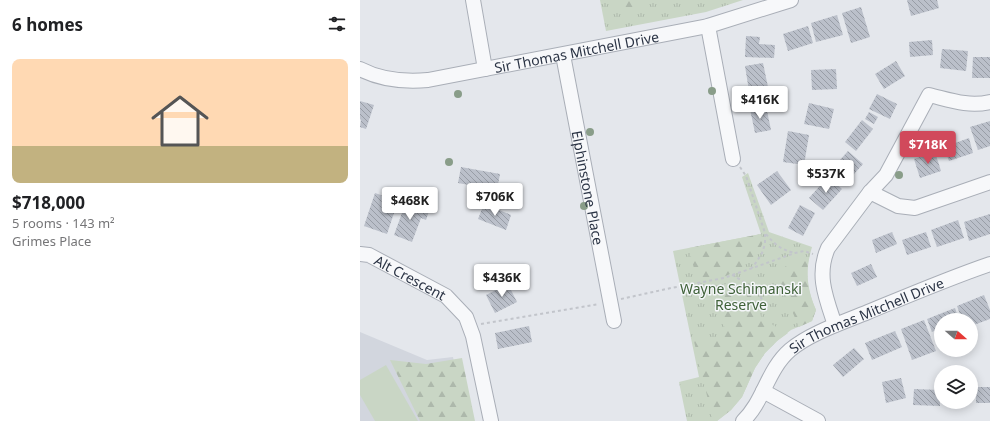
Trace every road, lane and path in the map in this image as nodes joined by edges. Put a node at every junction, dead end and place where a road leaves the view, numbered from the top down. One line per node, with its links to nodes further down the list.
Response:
1 (473, 0): 6 (street)
2 (791, 0): 3 (street, Sir Thomas Mitchell Drive)
3 (708, 26): 4 (street, Sir Thomas Mitchell Drive); 8 (street)
4 (563, 54): 6 (street, Sir Thomas Mitchell Drive); 18 (street, Elphinstone Place)
5 (360, 69): 6 (street, Sir Thomas Mitchell Drive)
6 (486, 69)
7 (990, 102): 10 (street)
8 (733, 159): 11 (path)
9 (990, 182): 10 (street)
10 (870, 192): 14 (street)
11 (765, 233): 12 (path); 16 (path)
12 (795, 253): 14 (path); 16 (path)
13 (360, 254): 22 (street, Alt Crescent)
14 (824, 257): 21 (street)
15 (990, 264): 21 (street, Sir Thomas Mitchell Drive)
16 (751, 269): 17 (path)
17 (732, 276): 18 (path); 19 (path)
18 (610, 302): 20 (street, Elphinstone Place); 22 (path)
19 (767, 310)
20 (614, 322)
21 (835, 325): 23 (street, Sir Thomas Mitchell Drive)
22 (470, 327): 24 (street, Alt Crescent)
23 (763, 391): 25 (street, Sir Thomas Mitchell Drive); 26 (street)
24 (491, 421)
25 (743, 421)
26 (818, 421)

